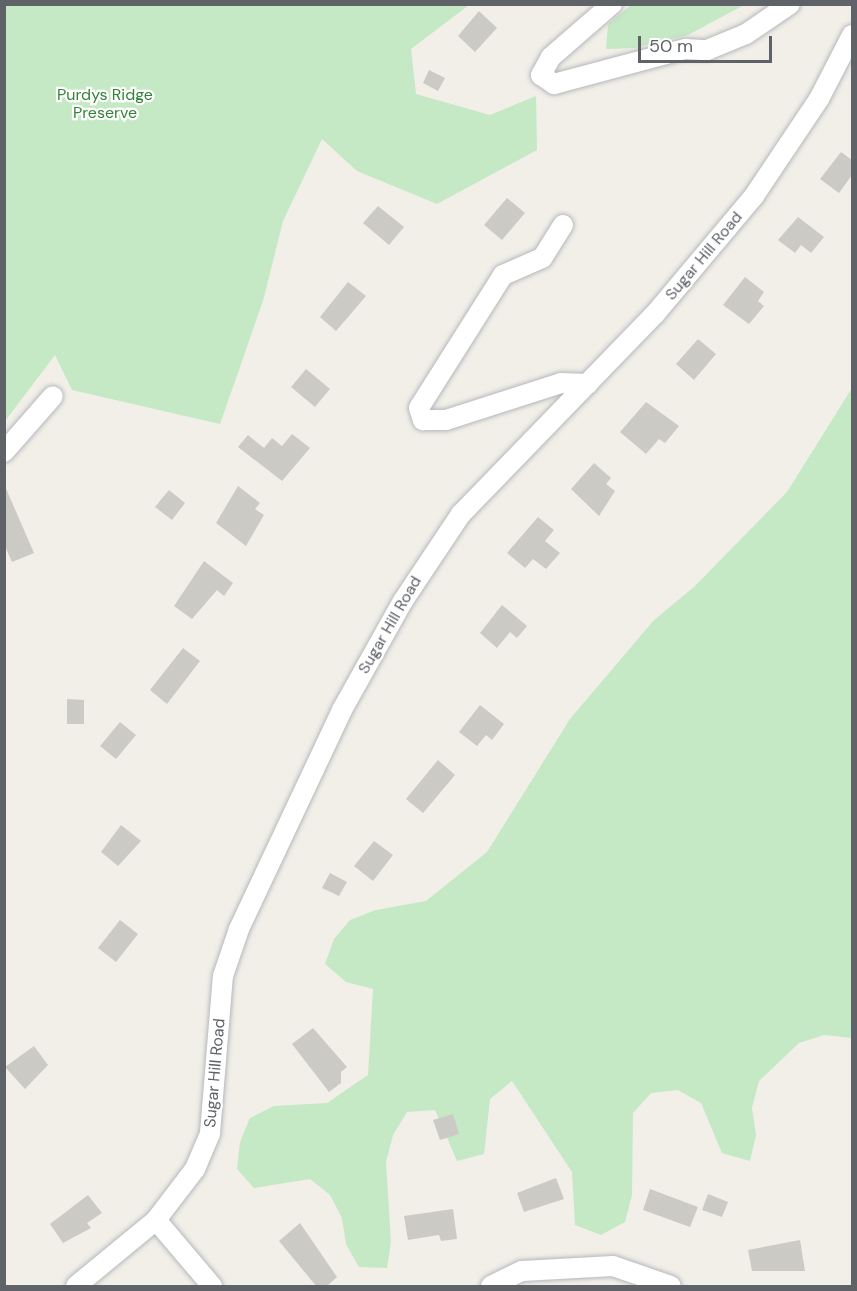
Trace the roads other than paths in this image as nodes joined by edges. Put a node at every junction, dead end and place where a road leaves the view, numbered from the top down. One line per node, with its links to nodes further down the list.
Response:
1 (612, 4): 2 (street)
2 (790, 4)
3 (852, 35): 5 (street, Sugar Hill Road)
4 (563, 225): 5 (street)
5 (588, 384): 8 (street, Sugar Hill Road)
6 (53, 396): 7 (street)
7 (4, 453)
8 (156, 1220): 9 (street, Sugar Hill Road); 10 (street)
9 (76, 1287)
10 (212, 1287)
11 (490, 1287): 12 (street)
12 (671, 1287)

